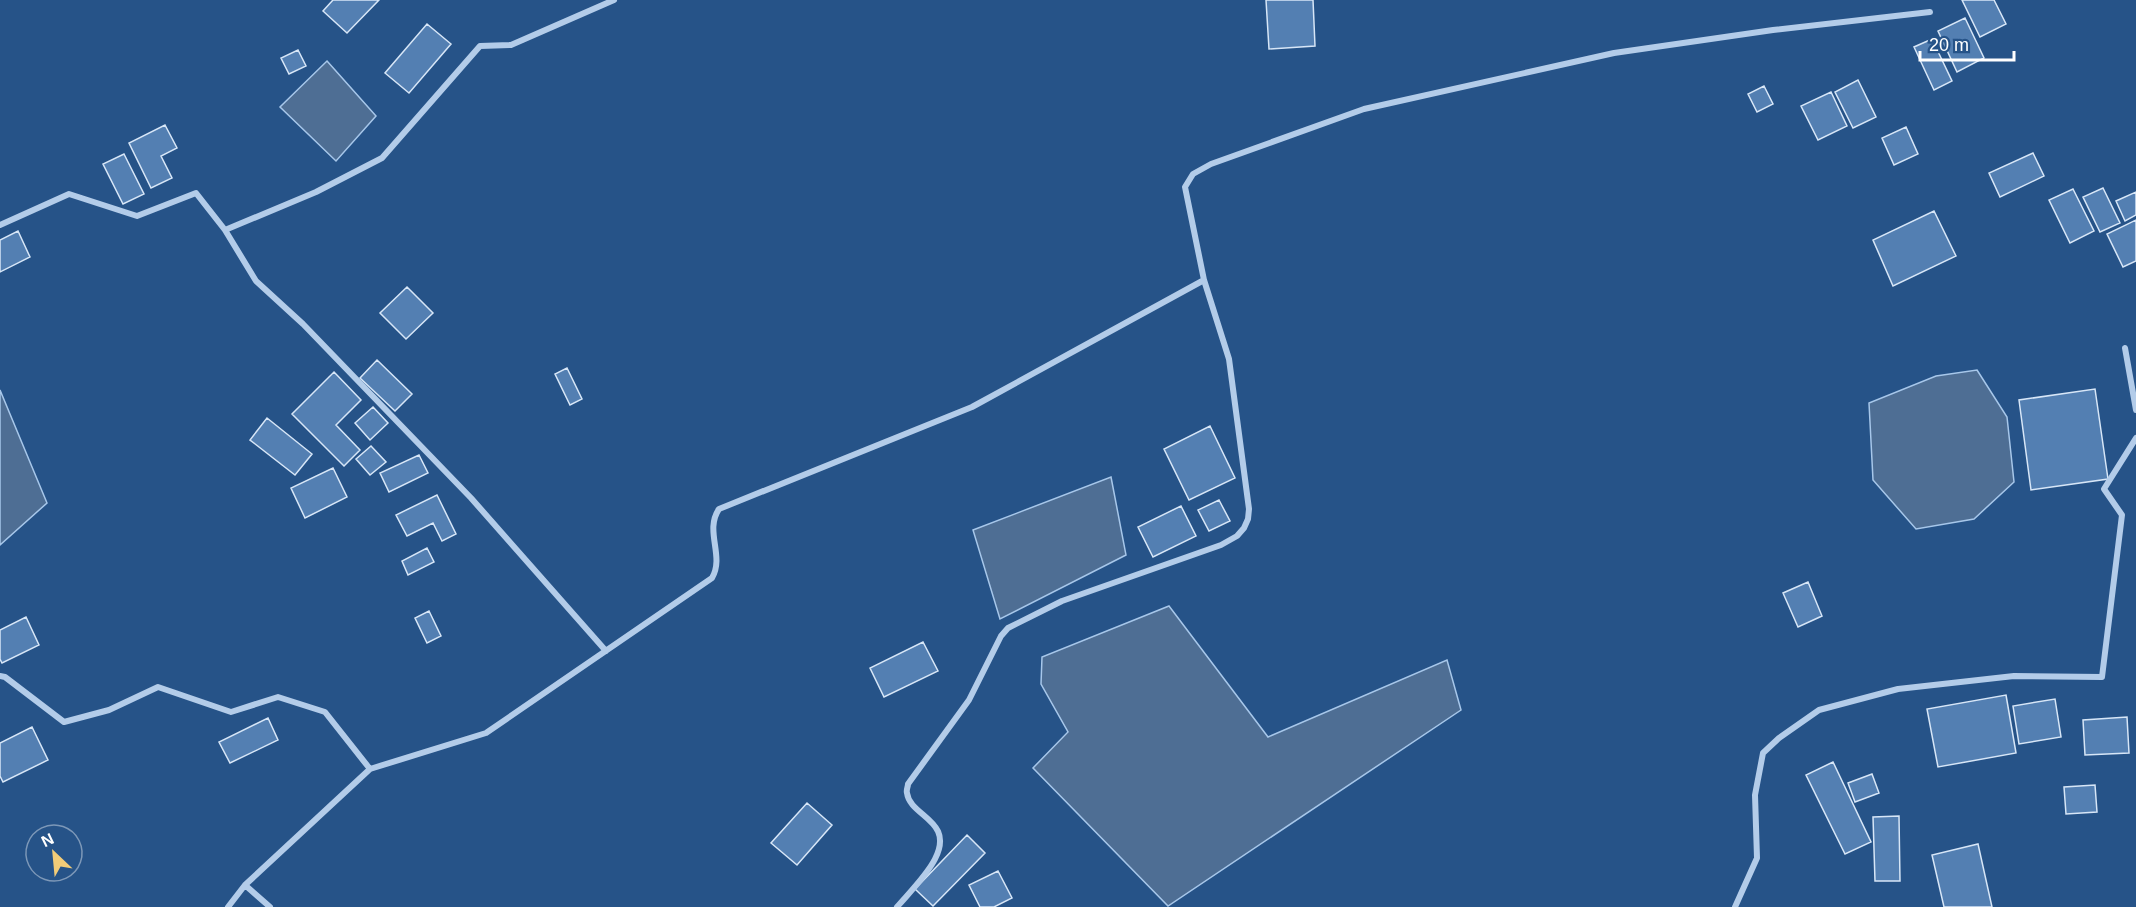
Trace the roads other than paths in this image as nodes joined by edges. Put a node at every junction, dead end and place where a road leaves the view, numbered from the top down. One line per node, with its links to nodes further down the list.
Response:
1 (614, 0): 4 (street)
2 (1929, 12): 5 (street)
3 (0, 225): 4 (street)
4 (225, 230): 9 (street)
5 (1204, 280): 9 (street); 15 (street)
6 (2125, 348): 7 (street)
7 (2136, 410)
8 (2136, 438): 16 (street)
9 (606, 651): 11 (street)
10 (0, 675): 11 (street)
11 (370, 769): 12 (street)
12 (245, 885): 13 (street); 14 (street)
13 (228, 907)
14 (270, 907)
15 (897, 907)
16 (1735, 907)

